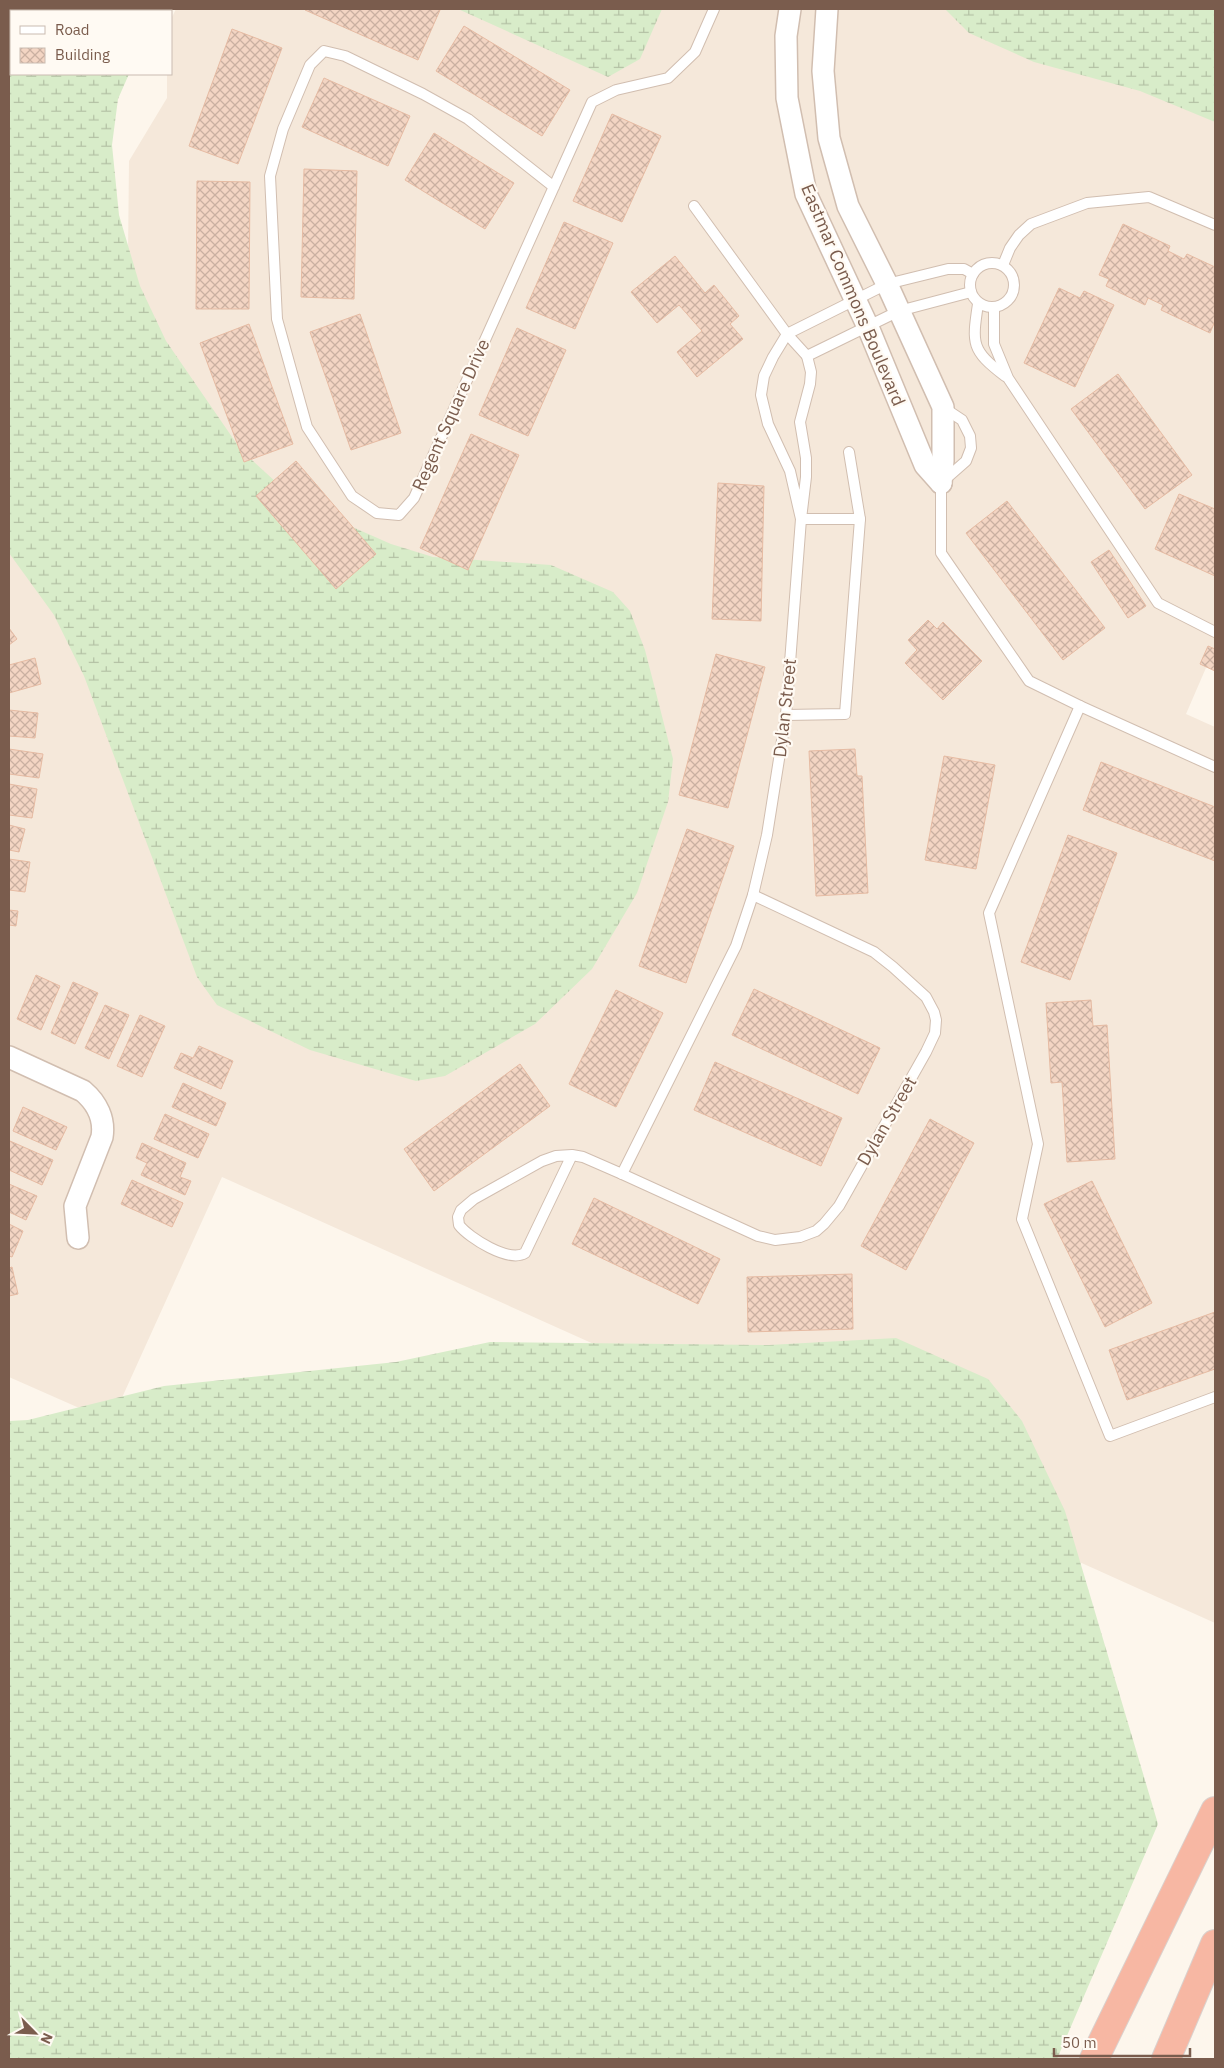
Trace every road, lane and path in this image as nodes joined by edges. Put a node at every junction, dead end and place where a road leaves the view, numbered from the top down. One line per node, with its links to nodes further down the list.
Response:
1 (714, 9): 4 (lane, Regent Square Drive)
2 (790, 9): 11 (street, Eastmar Commons Boulevard)
3 (827, 9): 9 (street, Eastmar Commons Boulevard)
4 (554, 187): 4 (lane, Regent Square Drive)
5 (694, 206): 16 (lane)
6 (1215, 225): 7 (lane)
7 (1003, 265): 8 (lane); 13 (lane)
8 (973, 274): 9 (lane, Dylan Street); 10 (lane)
9 (887, 284): 11 (lane, Dylan Street); 14 (street, Eastmar Commons Boulevard)
10 (971, 292): 12 (lane); 14 (lane)
11 (855, 298): 15 (street, Eastmar Commons Boulevard); 16 (lane, Dylan Street)
12 (978, 304): 13 (lane); 18 (lane)
13 (994, 308): 18 (lane)
14 (899, 311): 15 (lane); 20 (street, Eastmar Commons Boulevard)
15 (868, 327): 17 (lane); 20 (street, Eastmar Commons Boulevard)
16 (787, 334): 17 (lane); 22 (lane, Dylan Street)
17 (807, 356): 22 (lane, Dylan Street)
18 (1008, 378): 23 (lane)
19 (849, 452): 21 (lane)
20 (941, 483): 24 (lane, Eastmar Commons Boulevard)
21 (860, 518): 22 (lane); 25 (lane)
22 (801, 519): 25 (lane, Dylan Street)
23 (1215, 632)
24 (1080, 706): 26 (lane, Eastmar Commons Boulevard); 32 (lane)
25 (786, 715): 27 (lane, Dylan Street)
26 (1215, 767)
27 (753, 895): 30 (lane, Dylan Street); 30 (lane, Dylan Street)
28 (9, 1057): 31 (street)
29 (572, 1155): 29 (lane, Dylan Street); 30 (lane, Dylan Street)
30 (622, 1174)
31 (78, 1238)
32 (1215, 1397)
33 (1215, 1811): 35 (highway)
34 (1215, 1944): 36 (highway)
35 (1094, 2059)
36 (1166, 2059)

